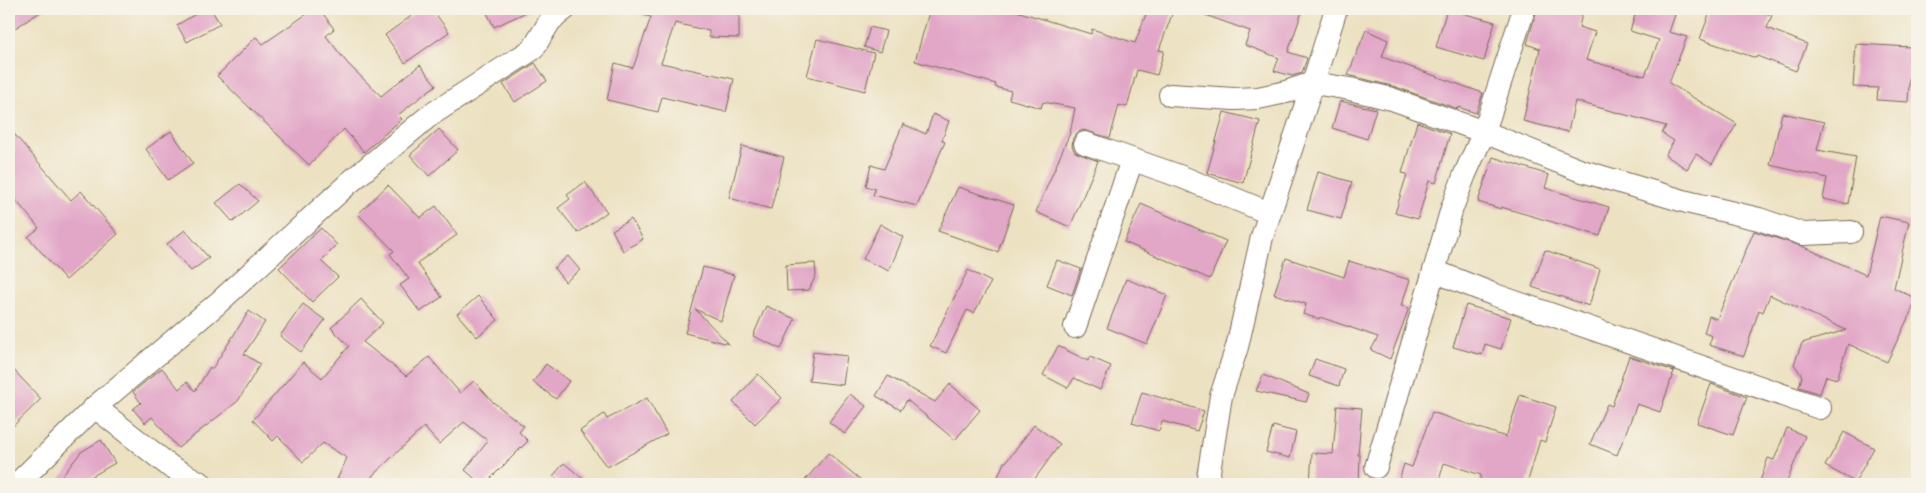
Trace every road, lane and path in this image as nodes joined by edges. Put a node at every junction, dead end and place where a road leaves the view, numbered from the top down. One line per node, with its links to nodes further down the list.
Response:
1 (565, 9): 13 (street)
2 (1336, 9): 4 (street)
3 (1524, 9): 6 (street)
4 (1313, 83): 5 (street); 6 (street); 9 (street)
5 (1170, 95)
6 (1484, 132): 10 (street); 11 (street)
7 (1085, 143): 8 (street)
8 (1132, 160): 9 (street); 12 (street)
9 (1269, 213): 18 (street)
10 (1851, 232)
11 (1434, 270): 14 (street); 15 (street)
12 (1075, 327)
13 (95, 407): 16 (street); 17 (street)
14 (1820, 408)
15 (1376, 467)
16 (17, 484)
17 (202, 484)
18 (1207, 484)

